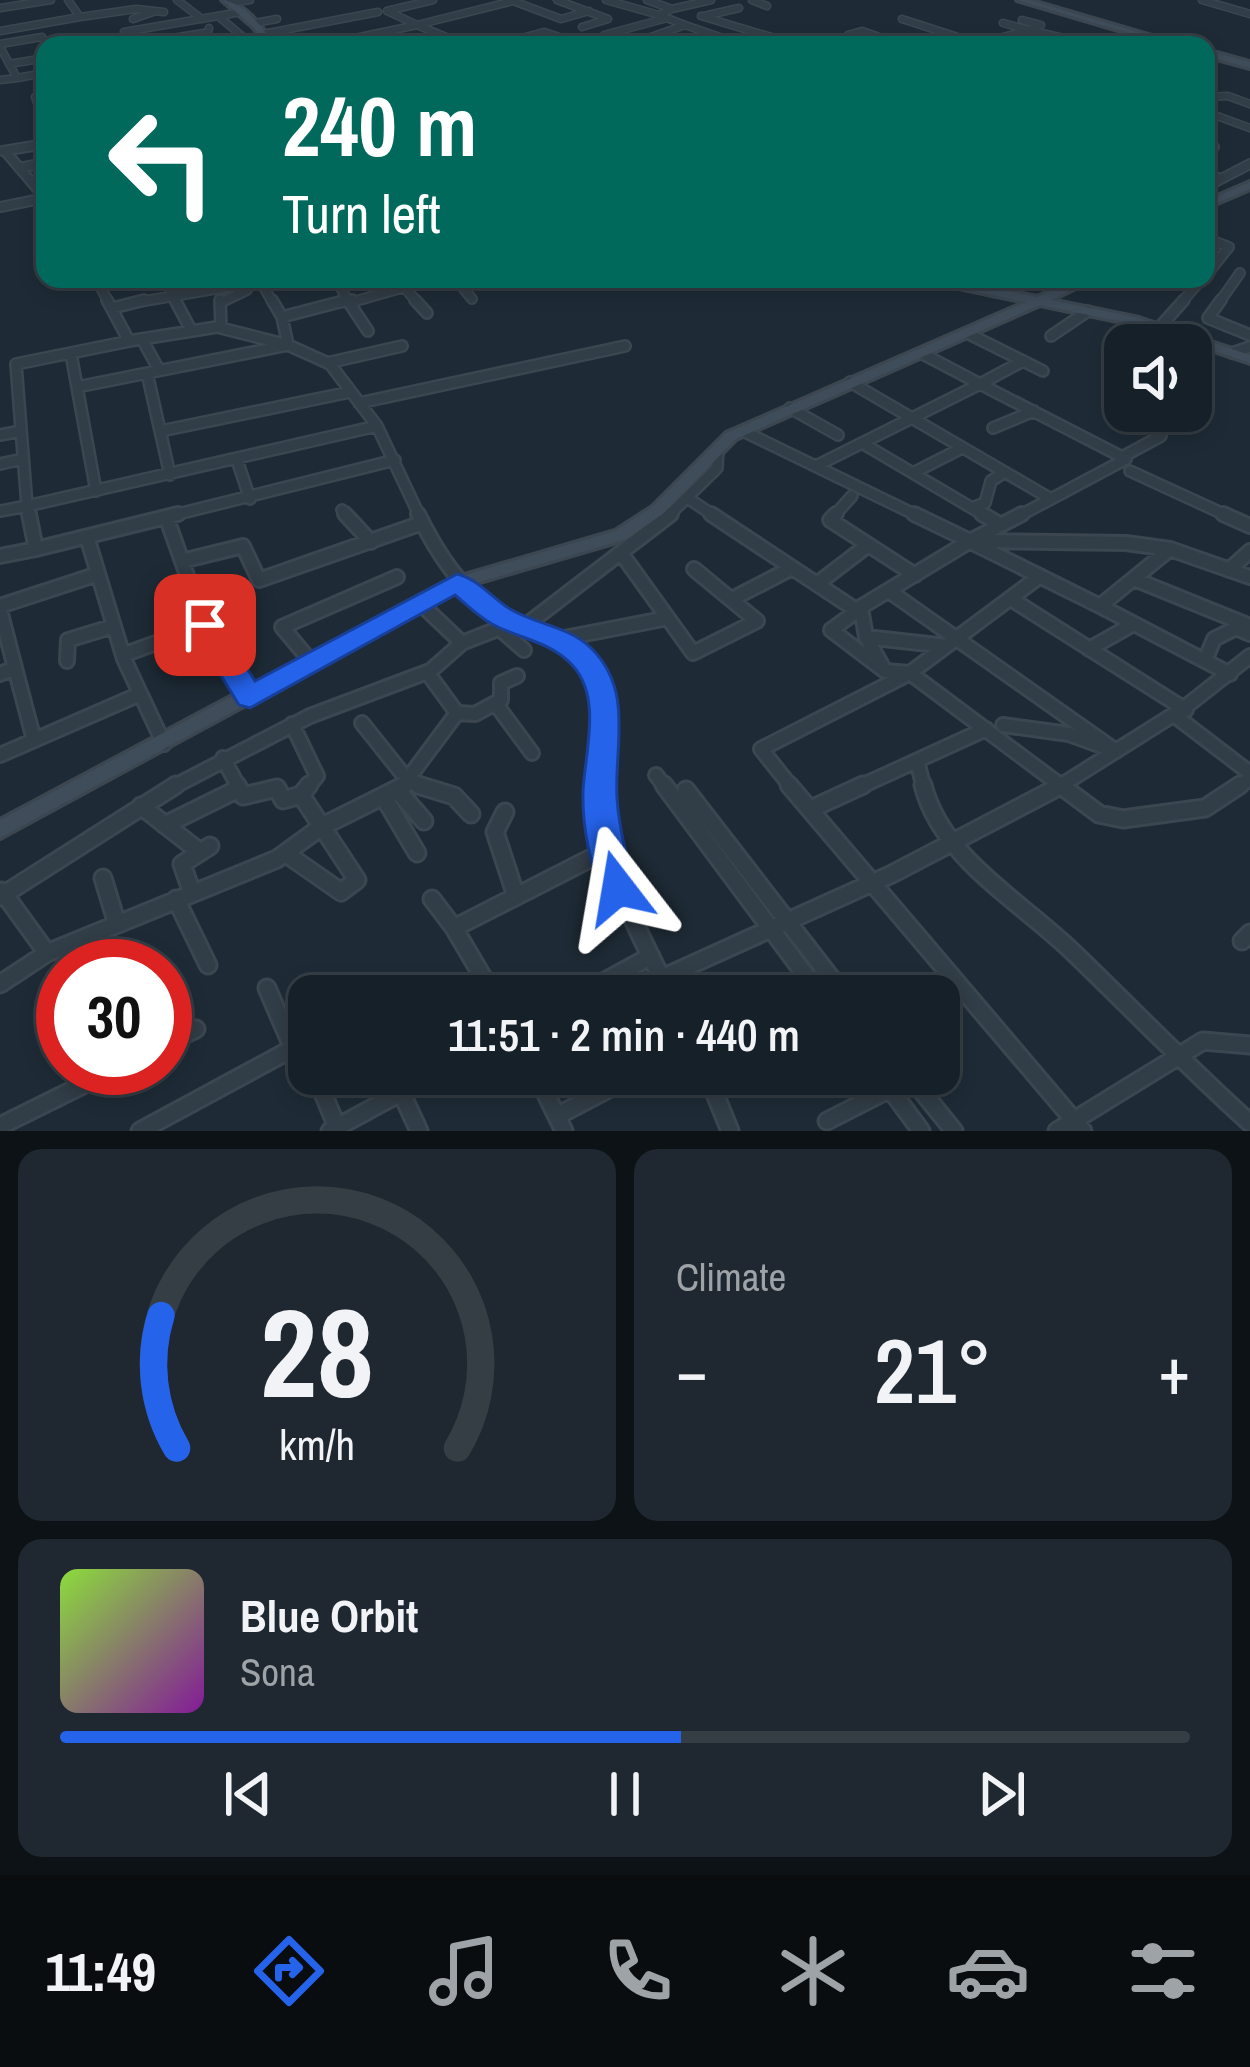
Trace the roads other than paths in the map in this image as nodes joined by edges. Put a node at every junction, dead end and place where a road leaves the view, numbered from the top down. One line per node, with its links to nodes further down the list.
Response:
1 (51, 0): 18 (street)
2 (68, 0): 29 (street)
3 (177, 0): 36 (street)
4 (250, 0): 16 (street)
5 (433, 0): 17 (street)
6 (460, 0): 23 (street)
7 (557, 0): 21 (street)
8 (610, 0): 21 (street); 33 (street)
9 (647, 0): 24 (street)
10 (711, 0): 14 (street)
11 (752, 0): 19 (street)
12 (1202, 0): 28 (street)
13 (511, 1): 23 (street); 25 (street)
14 (696, 1): 24 (street)
15 (1031, 1): 78 (street)
16 (227, 2): 26 (street)
17 (419, 3): 32 (street); 43 (street)
18 (1, 6): 48 (street)
19 (767, 6)
20 (106, 7): 29 (street)
21 (580, 8): 25 (street)
22 (740, 8): 34 (street)
23 (482, 9): 32 (street)
24 (672, 9): 33 (street)
25 (589, 11): 47 (street)
26 (241, 12): 30 (street); 40 (street)
27 (378, 12): 31 (street)
28 (1250, 14)
29 (78, 15): 35 (street); 48 (street)
30 (218, 16): 36 (street); 64 (street)
31 (356, 16): 52 (street); 54 (street)
32 (452, 16): 43 (street)
33 (663, 16): 42 (street); 58 (street)
34 (701, 16): 42 (street); 72 (street)
35 (133, 19)
36 (202, 19): 44 (street)
37 (277, 19): 40 (street)
38 (902, 20): 75 (street)
39 (1022, 20): 50 (street)
40 (254, 23): 54 (street)
41 (1003, 23): 50 (street)
42 (681, 24): 49 (street); 55 (street)
43 (417, 25): 52 (street); 57 (street)
44 (161, 26): 60 (street); 61 (street)
45 (707, 26): 49 (street)
46 (557, 27): 53 (street)
47 (582, 27)
48 (19, 28): 51 (street)
49 (695, 28): 71 (street)
50 (1029, 30): 76 (street); 77 (street)
51 (0, 31)
52 (381, 32): 65 (street)
53 (544, 32): 67 (street); 68 (street)
54 (263, 34)
55 (656, 34): 69 (street); 70 (street)
56 (887, 34): 74 (street)
57 (442, 35): 66 (street)
58 (604, 35)
59 (848, 35): 73 (street)
60 (126, 36)
61 (171, 36)
62 (182, 36): 63 (street)
63 (206, 36)
64 (242, 36)
65 (363, 36)
66 (439, 36)
67 (532, 36)
68 (556, 36)
69 (651, 36)
70 (662, 36)
71 (718, 36)
72 (768, 36)
73 (872, 36)
74 (882, 36)
75 (954, 36)
76 (1007, 36)
77 (1058, 36)
78 (1148, 36)
79 (36, 38): 80 (street)
80 (0, 46): 83 (street)
81 (1215, 55): 84 (street)
82 (36, 60): 83 (street)
83 (9, 64): 86 (street)
84 (1250, 65)
85 (36, 75): 86 (street)
86 (17, 78): 87 (street)
87 (0, 80)
88 (35, 97): 90 (street)
89 (1215, 97): 91 (street)
90 (36, 100)
91 (1250, 106): 93 (street)
92 (1215, 117): 93 (street)
93 (1219, 117): 94 (street)
94 (1250, 128)
95 (36, 145): 96 (street)
96 (2, 151): 99 (street)
97 (1250, 164): 101 (street)
98 (36, 165): 99 (street)
99 (19, 168): 104 (street)
100 (1215, 177): 101 (street)
101 (1221, 179): 103 (street)
102 (1250, 185): 105 (street)
103 (1215, 187)
104 (36, 188)
105 (1215, 195)
106 (36, 200): 107 (street)
107 (0, 207)
108 (1215, 242): 109 (street)
109 (1215, 260)
110 (1240, 272): 137 (street)
111 (101, 288): 127 (street)
112 (168, 288): 123 (street)
113 (212, 288): 123 (street)
114 (248, 288): 133 (street)
115 (265, 288): 130 (street)
116 (342, 288): 125 (street)
117 (400, 288): 125 (street)
118 (405, 288): 129 (street)
119 (463, 288): 124 (street)
120 (975, 288): 126 (street)
121 (1069, 288): 126 (street)
122 (1194, 288): 132 (street)
123 (171, 293): 127 (street); 134 (street)
124 (472, 299)
125 (348, 301): 130 (street); 135 (street)
126 (1040, 302): 128 (street); 136 (street)
127 (112, 308): 139 (street)
128 (1088, 311): 131 (street); 138 (street)
129 (427, 314)
130 (282, 317): 140 (street)
131 (1142, 324)
132 (1162, 324)
133 (221, 328): 134 (street); 140 (street)
134 (191, 330): 139 (street)
135 (368, 331)
136 (967, 333): 145 (street); 149 (street)
137 (1250, 335)
138 (1051, 336)
139 (136, 340): 147 (street); 152 (street)
140 (288, 345): 150 (street); 152 (street)
141 (401, 346): 150 (street)
142 (625, 346): 157 (street)
143 (1212, 346): 146 (street)
144 (1250, 347): 146 (street)
145 (921, 352): 153 (street); 154 (street)
146 (1232, 353): 148 (street)
147 (71, 354): 155 (street); 164 (street)
148 (1250, 359)
149 (1022, 361): 151 (street); 154 (street)
150 (327, 363): 156 (street)
151 (1043, 371)
152 (153, 372): 155 (street); 165 (street)
153 (850, 382): 158 (street); 160 (street)
154 (980, 384): 159 (street); 160 (street)
155 (77, 387): 182 (street)
156 (350, 392): 157 (street); 165 (street)
157 (359, 404): 161 (street)
158 (790, 408): 163 (street); 167 (street)
159 (1034, 411): 162 (street); 172 (street)
160 (911, 418): 169 (street); 170 (street)
161 (377, 426): 174 (street); 175 (street)
162 (993, 428)
163 (743, 430): 171 (street); 177 (street)
164 (21, 431): 166 (street); 173 (street)
165 (161, 431): 181 (street)
166 (0, 435)
167 (838, 435)
168 (1161, 436): 172 (street)
169 (862, 443): 177 (street); 180 (street)
170 (962, 448): 179 (street); 180 (street)
171 (718, 449): 184 (street); 214 (street)
172 (1122, 457): 185 (street)
173 (23, 459): 176 (street); 187 (street)
174 (237, 460): 181 (street); 186 (street)
175 (395, 460): 186 (street); 192 (street)
176 (0, 464)
177 (816, 466): 197 (street)
178 (1130, 471): 194 (street)
179 (1005, 472): 185 (street); 188 (street)
180 (913, 473): 188 (street)
181 (170, 475): 182 (street)
182 (96, 491): 187 (street)
183 (852, 496): 198 (street)
184 (689, 499): 202 (street); 205 (street)
185 (1052, 499): 193 (street)
186 (250, 500): 191 (street)
187 (27, 506): 190 (street); 199 (street)
188 (972, 508): 193 (street)
189 (342, 510): 196 (street)
190 (0, 511)
191 (167, 519): 195 (street); 204 (street)
192 (422, 523): 196 (street); 214 (street)
193 (1001, 525): 197 (street)
194 (1250, 526)
195 (87, 537): 199 (street); 208 (street)
196 (371, 542): 204 (street)
197 (970, 542): 200 (street); 209 (street); 210 (street)
198 (868, 545): 209 (street); 215 (street)
199 (36, 549): 203 (street)
200 (1170, 550): 207 (street); 213 (street)
201 (1250, 550): 207 (street)
202 (621, 553): 223 (street); 224 (street)
203 (0, 556)
204 (182, 560): 225 (street)
205 (792, 568): 215 (street); 217 (street)
206 (694, 569): 217 (street)
207 (1229, 570): 211 (street)
208 (98, 574): 221 (street); 226 (street)
209 (915, 575): 216 (street)
210 (1040, 576): 218 (street); 220 (street)
211 (1250, 577)
212 (397, 578): 240 (street)
213 (1134, 579): 220 (street); 229 (street)
214 (457, 583): 219 (street); 224 (street)
215 (817, 584): 222 (street)
216 (889, 591): 222 (street); 233 (street)
217 (732, 598): 223 (street)
218 (1011, 599): 233 (street); 234 (street)
219 (420, 603): 232 (street); 240 (street)
220 (1100, 606): 227 (street)
221 (0, 608): 241 (street)
222 (861, 608): 230 (street); 242 (street)
223 (668, 618): 231 (street)
224 (520, 624): 228 (street); 231 (street)
225 (205, 625): 236 (street); 249 (street)
226 (114, 626): 236 (street); 237 (street)
227 (1130, 626): 234 (street); 239 (street)
228 (500, 628): 232 (street); 235 (street)
229 (1250, 630): 239 (street)
230 (866, 637): 233 (street); 242 (street)
231 (559, 640): 280 (street)
232 (462, 643): 243 (street)
233 (952, 643): 244 (street); 259 (street)
234 (1089, 649): 252 (street)
235 (524, 650)
236 (123, 655): 248 (street)
237 (67, 661)
238 (1248, 661): 246 (street)
239 (1204, 662): 246 (street)
240 (312, 663): 249 (street)
241 (15, 668): 245 (street); 257 (street)
242 (885, 670): 244 (street)
243 (428, 673): 251 (street); 254 (street)
244 (910, 673): 256 (street); 272 (street)
245 (0, 674)
246 (1229, 674): 252 (street)
247 (517, 676): 250 (street)
248 (140, 694): 257 (street); 258 (street)
249 (250, 697): 258 (street)
250 (494, 703): 251 (street); 260 (street)
251 (457, 713): 269 (street)
252 (1180, 713): 259 (street); 265 (street)
253 (362, 723): 269 (street)
254 (292, 724): 262 (street); 270 (street)
255 (1004, 725): 259 (street)
256 (986, 730): 263 (street); 266 (street)
257 (34, 740): 261 (street)
258 (164, 744): 278 (street)
259 (1116, 751): 266 (street)
260 (532, 753)
261 (0, 755)
262 (223, 758): 267 (street); 271 (street)
263 (917, 761): 272 (street); 279 (street)
264 (656, 775): 290 (street)
265 (1250, 776): 266 (street)
266 (1061, 785): 279 (street)
267 (238, 789): 270 (street); 276 (street)
268 (686, 790): 290 (street)
269 (398, 791): 274 (street); 275 (street); 277 (street); 282 (street)
270 (301, 795): 277 (street)
271 (141, 806): 276 (street); 285 (street)
272 (811, 809): 284 (street)
273 (505, 812): 287 (street)
274 (471, 814)
275 (424, 821)
276 (165, 825): 286 (street)
277 (321, 827): 281 (street); 281 (street)
278 (0, 830)
279 (954, 846): 284 (street); 310 (street)
280 (608, 850): 287 (street); 294 (street)
281 (285, 853): 286 (street)
282 (417, 854)
283 (103, 878): 289 (street)
284 (872, 883): 290 (street); 325 (street)
285 (1, 893): 292 (street)
286 (184, 896): 289 (street); 296 (street)
287 (516, 896): 291 (street)
288 (432, 899): 291 (street)
289 (117, 924): 293 (street)
290 (778, 925): 300 (street); 301 (street); 302 (street)
291 (454, 928): 297 (street)
292 (36, 939)
293 (81, 939)
294 (651, 956): 298 (street); 299 (street)
295 (36, 960): 303 (street)
296 (208, 964)
297 (482, 975)
298 (616, 975)
299 (660, 975)
300 (669, 975)
301 (808, 975)
302 (825, 975)
303 (0, 984)
304 (266, 988): 305 (street)
305 (288, 1026)
306 (196, 1029): 307 (street)
307 (192, 1031)
308 (1250, 1045): 310 (street)
309 (288, 1052): 327 (street)
310 (1177, 1058): 322 (street); 325 (street)
311 (63, 1095): 324 (street)
312 (322, 1095): 326 (street)
313 (397, 1095): 326 (street)
314 (402, 1095): 328 (street)
315 (546, 1095): 323 (street)
316 (605, 1095): 323 (street)
317 (715, 1095): 329 (street)
318 (864, 1095): 321 (street)
319 (894, 1095): 330 (street)
320 (925, 1095): 331 (street)
321 (827, 1121)
322 (1250, 1123)
323 (561, 1124)
324 (0, 1126)
325 (1080, 1126): 332 (street)
326 (334, 1129)
327 (140, 1131)
328 (418, 1131)
329 (730, 1131)
330 (921, 1131)
331 (955, 1131)
332 (1057, 1131)

